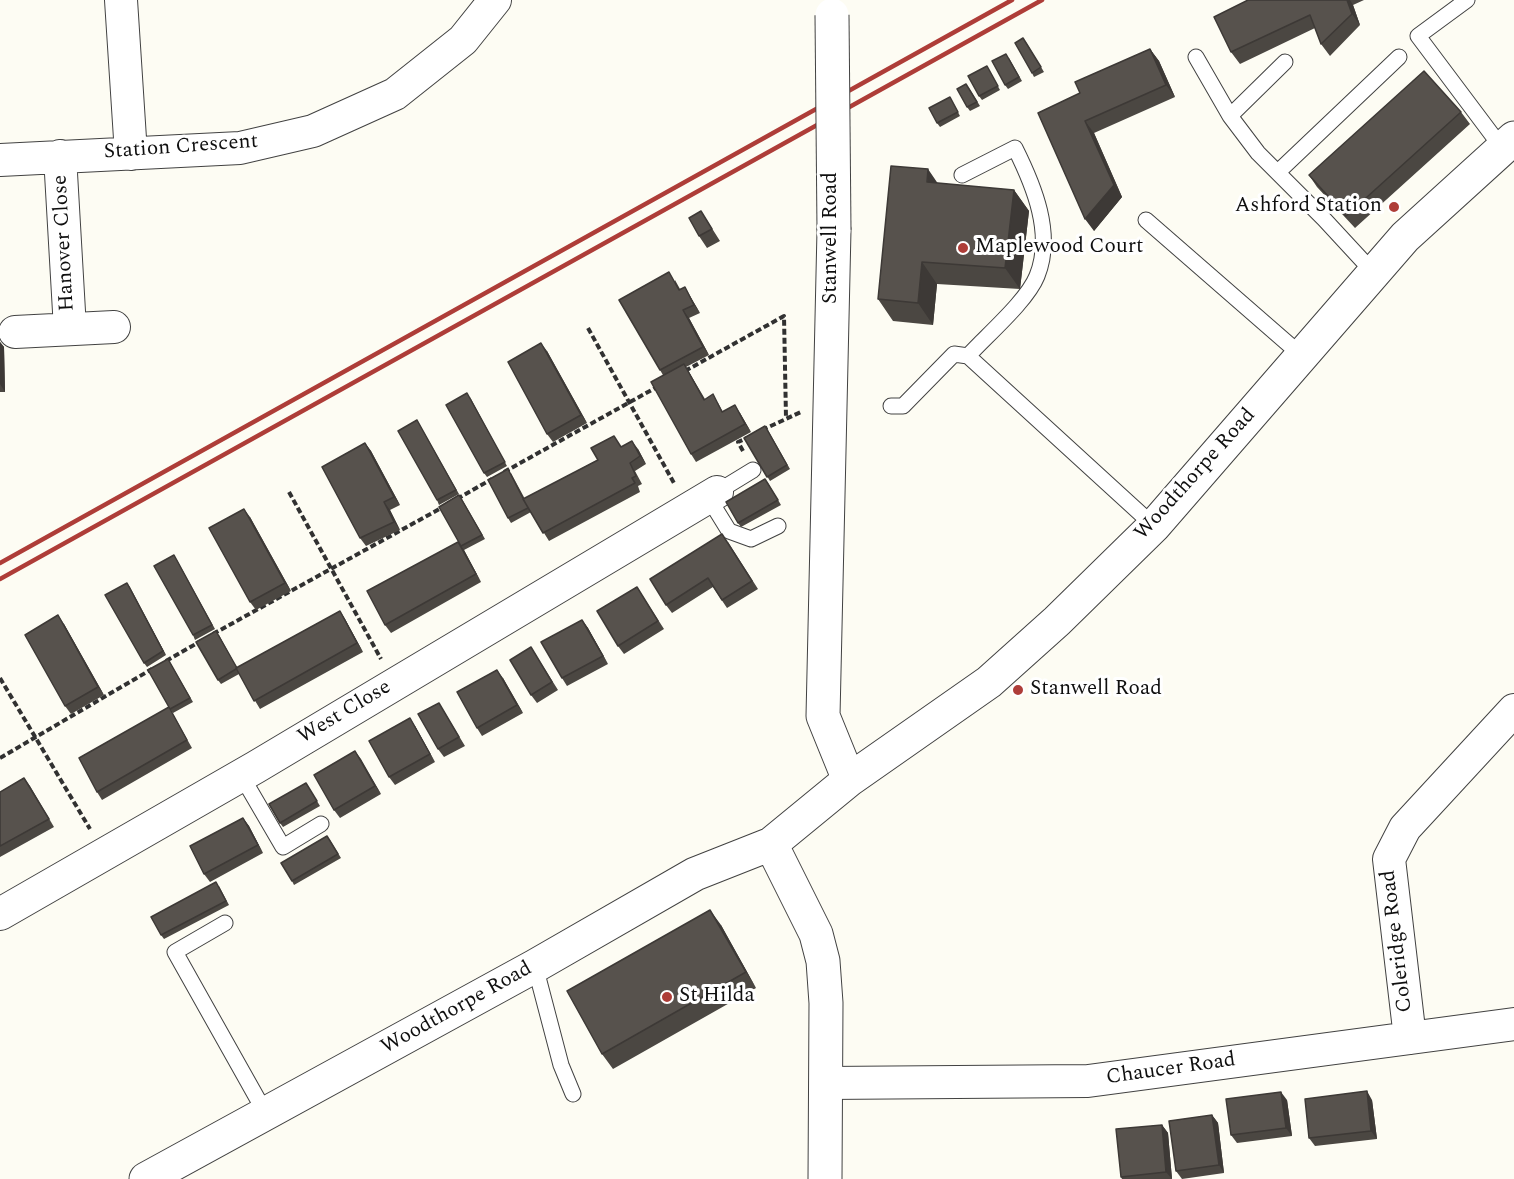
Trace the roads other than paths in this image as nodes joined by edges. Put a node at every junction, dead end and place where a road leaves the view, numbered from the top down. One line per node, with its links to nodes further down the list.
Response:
1 (121, 0): 10 (street)
2 (495, 0): 10 (street, Station Crescent)
3 (1467, 0): 9 (lane)
4 (832, 8): 29 (street, Stanwell Road, bridge)
5 (1196, 57): 8 (lane)
6 (1399, 57): 13 (lane)
7 (1285, 62): 8 (lane)
8 (1230, 116): 13 (lane)
9 (1508, 143): 16 (street, Woodthorpe Road)
10 (131, 154): 11 (street, Station Crescent)
11 (60, 156): 12 (street, Station Crescent); 18 (street, Hanover Close)
12 (0, 160)
13 (1278, 172): 16 (lane)
14 (962, 174): 21 (lane)
15 (1146, 220): 20 (lane)
16 (1373, 273): 20 (street, Woodthorpe Road)
17 (114, 327): 18 (street, Hanover Close)
18 (70, 329): 19 (street, Hanover Close)
19 (15, 332)
20 (1301, 355): 26 (street, Woodthorpe Road)
21 (968, 356): 22 (lane); 26 (lane)
22 (891, 406)
23 (753, 470): 24 (lane)
24 (697, 496): 25 (lane); 28 (street, West Close)
25 (778, 526)
26 (1154, 526): 29 (street, Woodthorpe Road)
27 (1514, 710): 36 (street, Coleridge Road)
28 (241, 775): 30 (lane); 32 (street, West Close)
29 (849, 780): 31 (street)
30 (321, 824)
31 (771, 844): 34 (street, Woodthorpe Road); 37 (street)
32 (0, 914)
33 (225, 923): 39 (lane)
34 (535, 966): 38 (lane); 39 (street, Woodthorpe Road)
35 (1514, 1024): 36 (street, Chaucer Road)
36 (1410, 1038): 37 (street, Chaucer Road)
37 (826, 1083): 41 (street)
38 (573, 1094)
39 (266, 1114): 40 (street, Woodthorpe Road)
40 (146, 1179)
41 (825, 1179)

